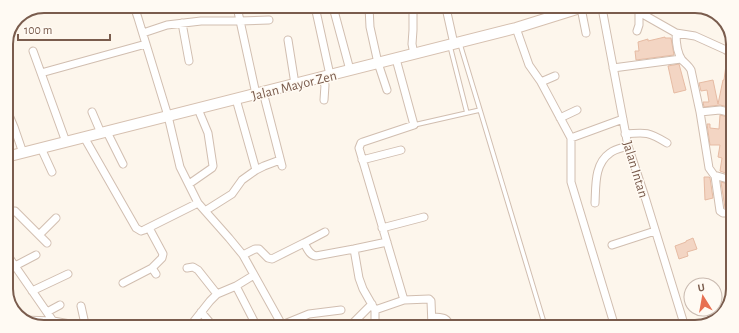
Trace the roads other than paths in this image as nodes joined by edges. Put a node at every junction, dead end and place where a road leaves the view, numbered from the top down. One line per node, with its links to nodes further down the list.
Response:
1 (136, 13): 18 (street)
2 (238, 13): 14 (street)
3 (316, 13): 34 (street)
4 (335, 13): 32 (street)
5 (369, 13): 30 (street)
6 (413, 13): 26 (street)
7 (447, 13): 23 (street)
8 (565, 13): 16 (street, Jalan Mayor Zen)
9 (582, 13): 19 (street)
10 (603, 13): 31 (street, Jalan Intan)
11 (638, 13): 17 (street)
12 (643, 13): 20 (street)
13 (269, 20): 14 (street)
14 (240, 22): 15 (street); 39 (street)
15 (182, 23): 18 (street); 29 (street)
16 (516, 28): 23 (street, Jalan Mayor Zen); 36 (street)
17 (637, 31)
18 (143, 33): 22 (street)
19 (586, 33)
20 (676, 33): 24 (street); 28 (street)
21 (288, 40): 37 (street)
22 (146, 44): 33 (street); 49 (street)
23 (455, 44): 26 (street, Jalan Mayor Zen); 43 (lane); 48 (lane)
24 (726, 50)
25 (33, 51): 33 (street)
26 (414, 54): 27 (street, Jalan Mayor Zen)
27 (396, 59): 30 (street, Jalan Mayor Zen); 53 (street)
28 (681, 59): 31 (street); 46 (street)
29 (189, 61)
30 (378, 63): 32 (street, Jalan Mayor Zen); 38 (street)
31 (613, 68): 51 (street, Jalan Intan)
32 (350, 70): 34 (street, Jalan Mayor Zen)
33 (41, 73): 58 (street)
34 (326, 76): 37 (street, Jalan Mayor Zen); 41 (street)
35 (555, 76): 36 (street)
36 (541, 82): 50 (street)
37 (295, 84): 39 (street, Jalan Mayor Zen)
38 (387, 90)
39 (259, 93): 40 (street, Jalan Mayor Zen); 67 (street)
40 (236, 99): 42 (street, Jalan Mayor Zen); 67 (street)
41 (324, 100)
42 (198, 109): 49 (street, Jalan Mayor Zen); 71 (street)
43 (480, 110): 48 (lane); 118 (lane)
44 (577, 110): 50 (street)
45 (92, 112): 54 (street)
46 (700, 112): 47 (street); 69 (street)
47 (726, 112)
48 (467, 113): 53 (lane)
49 (168, 116): 54 (street, Jalan Mayor Zen); 71 (street)
50 (560, 118): 57 (street)
51 (623, 119): 55 (street, Jalan Intan); 57 (street)
52 (13, 125): 63 (street)
53 (414, 125): 65 (street)
54 (104, 133): 56 (street, Jalan Mayor Zen); 66 (street)
55 (625, 134): 59 (street); 60 (street, Jalan Intan)
56 (84, 137): 58 (street, Jalan Mayor Zen); 79 (street)
57 (571, 138): 119 (street)
58 (66, 142): 61 (street, Jalan Mayor Zen)
59 (667, 143)
60 (628, 146): 73 (street); 81 (street, Jalan Intan)
61 (41, 148): 63 (street, Jalan Mayor Zen); 68 (street)
62 (401, 150): 65 (street)
63 (23, 153): 64 (street, Jalan Mayor Zen)
64 (13, 155)
65 (362, 160): 80 (street)
66 (123, 164)
67 (256, 170): 74 (street)
68 (52, 172)
69 (715, 176): 70 (street); 76 (street)
70 (726, 179)
71 (189, 184): 72 (street)
72 (198, 203): 74 (street); 79 (street)
73 (595, 203)
74 (205, 210): 90 (street)
75 (13, 212): 83 (street)
76 (726, 213)
77 (424, 217): 80 (street)
78 (56, 218): 83 (street)
79 (149, 228): 96 (street)
80 (382, 228): 84 (street)
81 (655, 231): 87 (street); 120 (street, Jalan Intan)
82 (325, 232): 86 (street)
83 (39, 235): 85 (street)
84 (387, 242): 88 (street); 100 (street)
85 (47, 243)
86 (304, 243): 88 (street); 90 (street)
87 (612, 245)
88 (354, 249): 103 (street)
89 (36, 255): 92 (street)
90 (243, 255): 95 (street)
91 (13, 263): 92 (street)
92 (15, 266): 98 (street)
93 (187, 268): 99 (street)
94 (68, 274): 98 (street)
95 (254, 275): 97 (street); 113 (street)
96 (123, 282)
97 (236, 286): 99 (street); 112 (street)
98 (32, 291): 105 (street)
99 (217, 294): 106 (street)
100 (404, 300): 103 (street); 107 (street)
101 (60, 305): 105 (street)
102 (81, 306): 109 (street)
103 (373, 307): 115 (street); 116 (street)
104 (341, 310): 114 (street)
105 (47, 312): 108 (street)
106 (201, 312): 110 (street); 111 (street)
107 (432, 317): 117 (street)
108 (52, 320)
109 (84, 320)
110 (195, 320)
111 (208, 320)
112 (253, 320)
113 (279, 320)
114 (294, 320)
115 (357, 320)
116 (374, 320)
117 (448, 320)
118 (544, 320)
119 (613, 320)
120 (682, 320)

